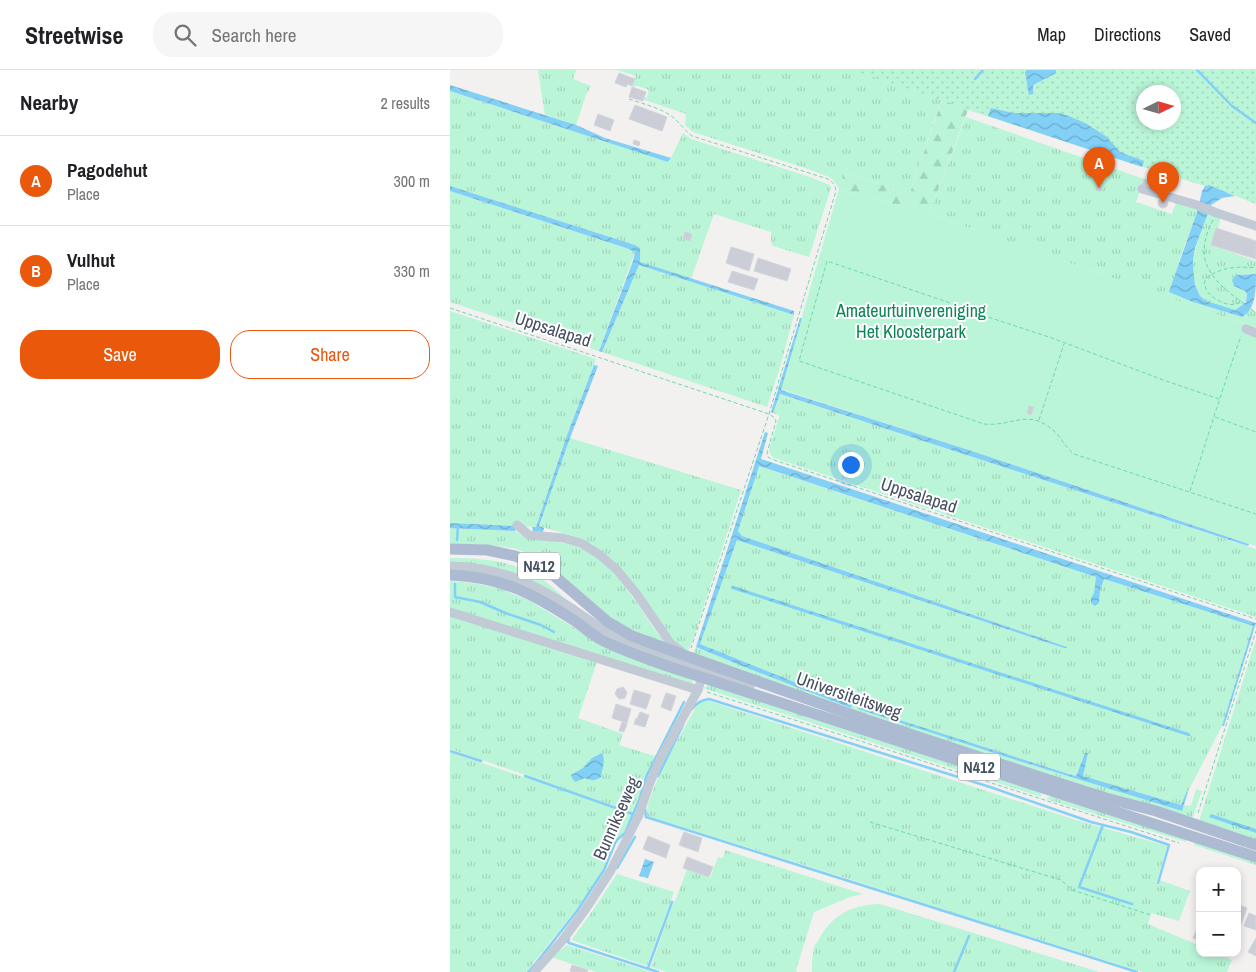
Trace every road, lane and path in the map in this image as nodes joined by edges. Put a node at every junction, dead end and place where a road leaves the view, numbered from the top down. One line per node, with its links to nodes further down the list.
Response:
1 (629, 99): 14 (path)
2 (1142, 189): 3 (street)
3 (1214, 212): 4 (street); 6 (path)
4 (1256, 226)
5 (1256, 268): 6 (path)
6 (1211, 274): 7 (path); 7 (path)
7 (1240, 301): 9 (path)
8 (450, 308): 14 (path, Uppsalapad)
9 (1256, 313)
10 (1246, 329): 11 (street); 13 (path)
11 (1256, 333)
12 (1064, 344): 13 (path); 16 (path); 16 (path)
13 (1219, 399): 15 (path)
14 (769, 414): 25 (path, Uppsalapad); 27 (path)
15 (1214, 417): 17 (path); 18 (path)
16 (1039, 421): 18 (path)
17 (1256, 432)
18 (1189, 492): 19 (path)
19 (1256, 514)
20 (517, 525): 27 (street)
21 (450, 549): 27 (main road, Universiteitsweg / N412)
22 (450, 566): 27 (street, Universiteitsweg / N412)
23 (450, 575): 27 (main road, Universiteitsweg / N412)
24 (450, 612): 29 (street)
25 (1256, 619)
26 (1256, 631): 31 (path)
27 (687, 662): 28 (main road, Universiteitsweg / N412)
28 (704, 671): 29 (street, Bunnikseweg); 31 (main road, Universiteitsweg / N412); 34 (street, Universiteitsweg / N412); 35 (main road, Universiteitsweg / N412)
29 (698, 690): 32 (path); 37 (street, Bunnikseweg)
30 (870, 822): 36 (path)
31 (1194, 824): 33 (main road, Universiteitsweg / N412)
32 (1179, 843)
33 (1256, 845)
34 (1256, 852)
35 (1256, 857)
36 (1151, 916)
37 (534, 972)

